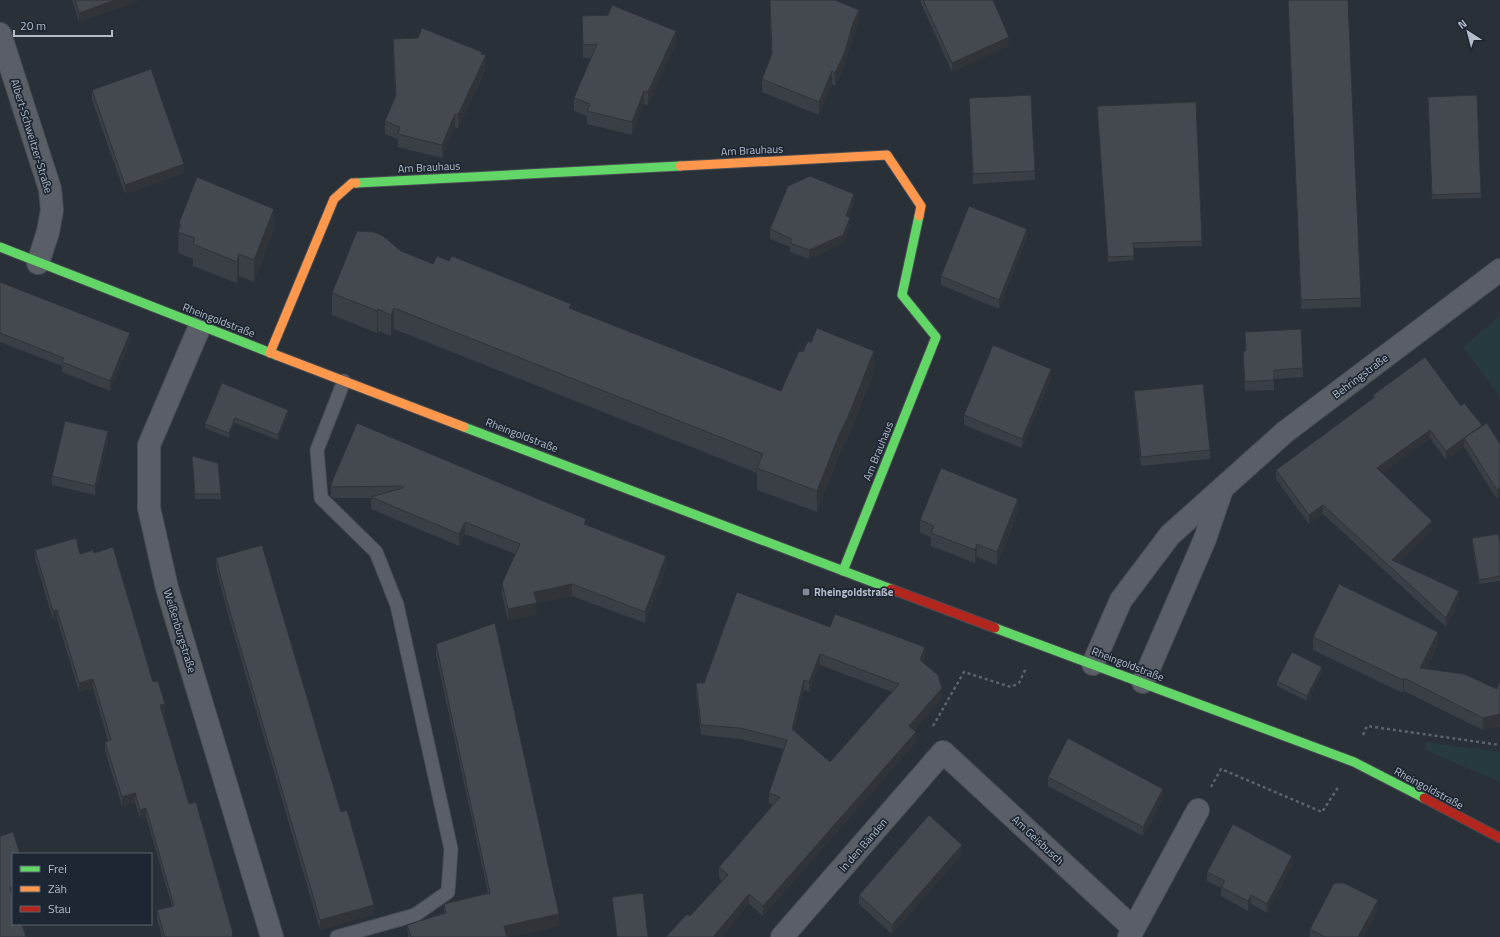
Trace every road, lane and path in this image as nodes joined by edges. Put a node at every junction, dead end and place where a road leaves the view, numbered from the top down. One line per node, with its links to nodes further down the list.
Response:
1 (0, 34): 3 (street, Albert-Schweitzer-Straße)
2 (0, 247): 3 (street, Rheingoldstraße)
3 (38, 263): 5 (street, Rheingoldstraße)
4 (1500, 270): 8 (street, Behringstraße)
5 (200, 326): 6 (street, Rheingoldstraße); 19 (street, Weißenburgstraße)
6 (270, 353): 7 (street, Rheingoldstraße); 9 (street, Am Brauhaus)
7 (344, 381): 9 (street, Rheingoldstraße); 20 (lane)
8 (1224, 486): 11 (street, Behringstraße); 12 (street, Behringstraße)
9 (843, 570): 10 (street, Rheingoldstraße)
10 (1038, 643): 11 (street, Rheingoldstraße); 14 (path)
11 (1093, 664): 12 (street, Rheingoldstraße)
12 (1143, 682): 15 (street, Rheingoldstraße)
13 (1500, 745): 15 (path)
14 (943, 752): 18 (street, Am Geisbusch); 21 (street, In den Bänden)
15 (1354, 762): 16 (path); 17 (street, Rheingoldstraße)
16 (1198, 810): 18 (street, Am Geisbusch)
17 (1500, 838)
18 (1131, 933)
19 (272, 937)
20 (337, 937)
21 (782, 937)

